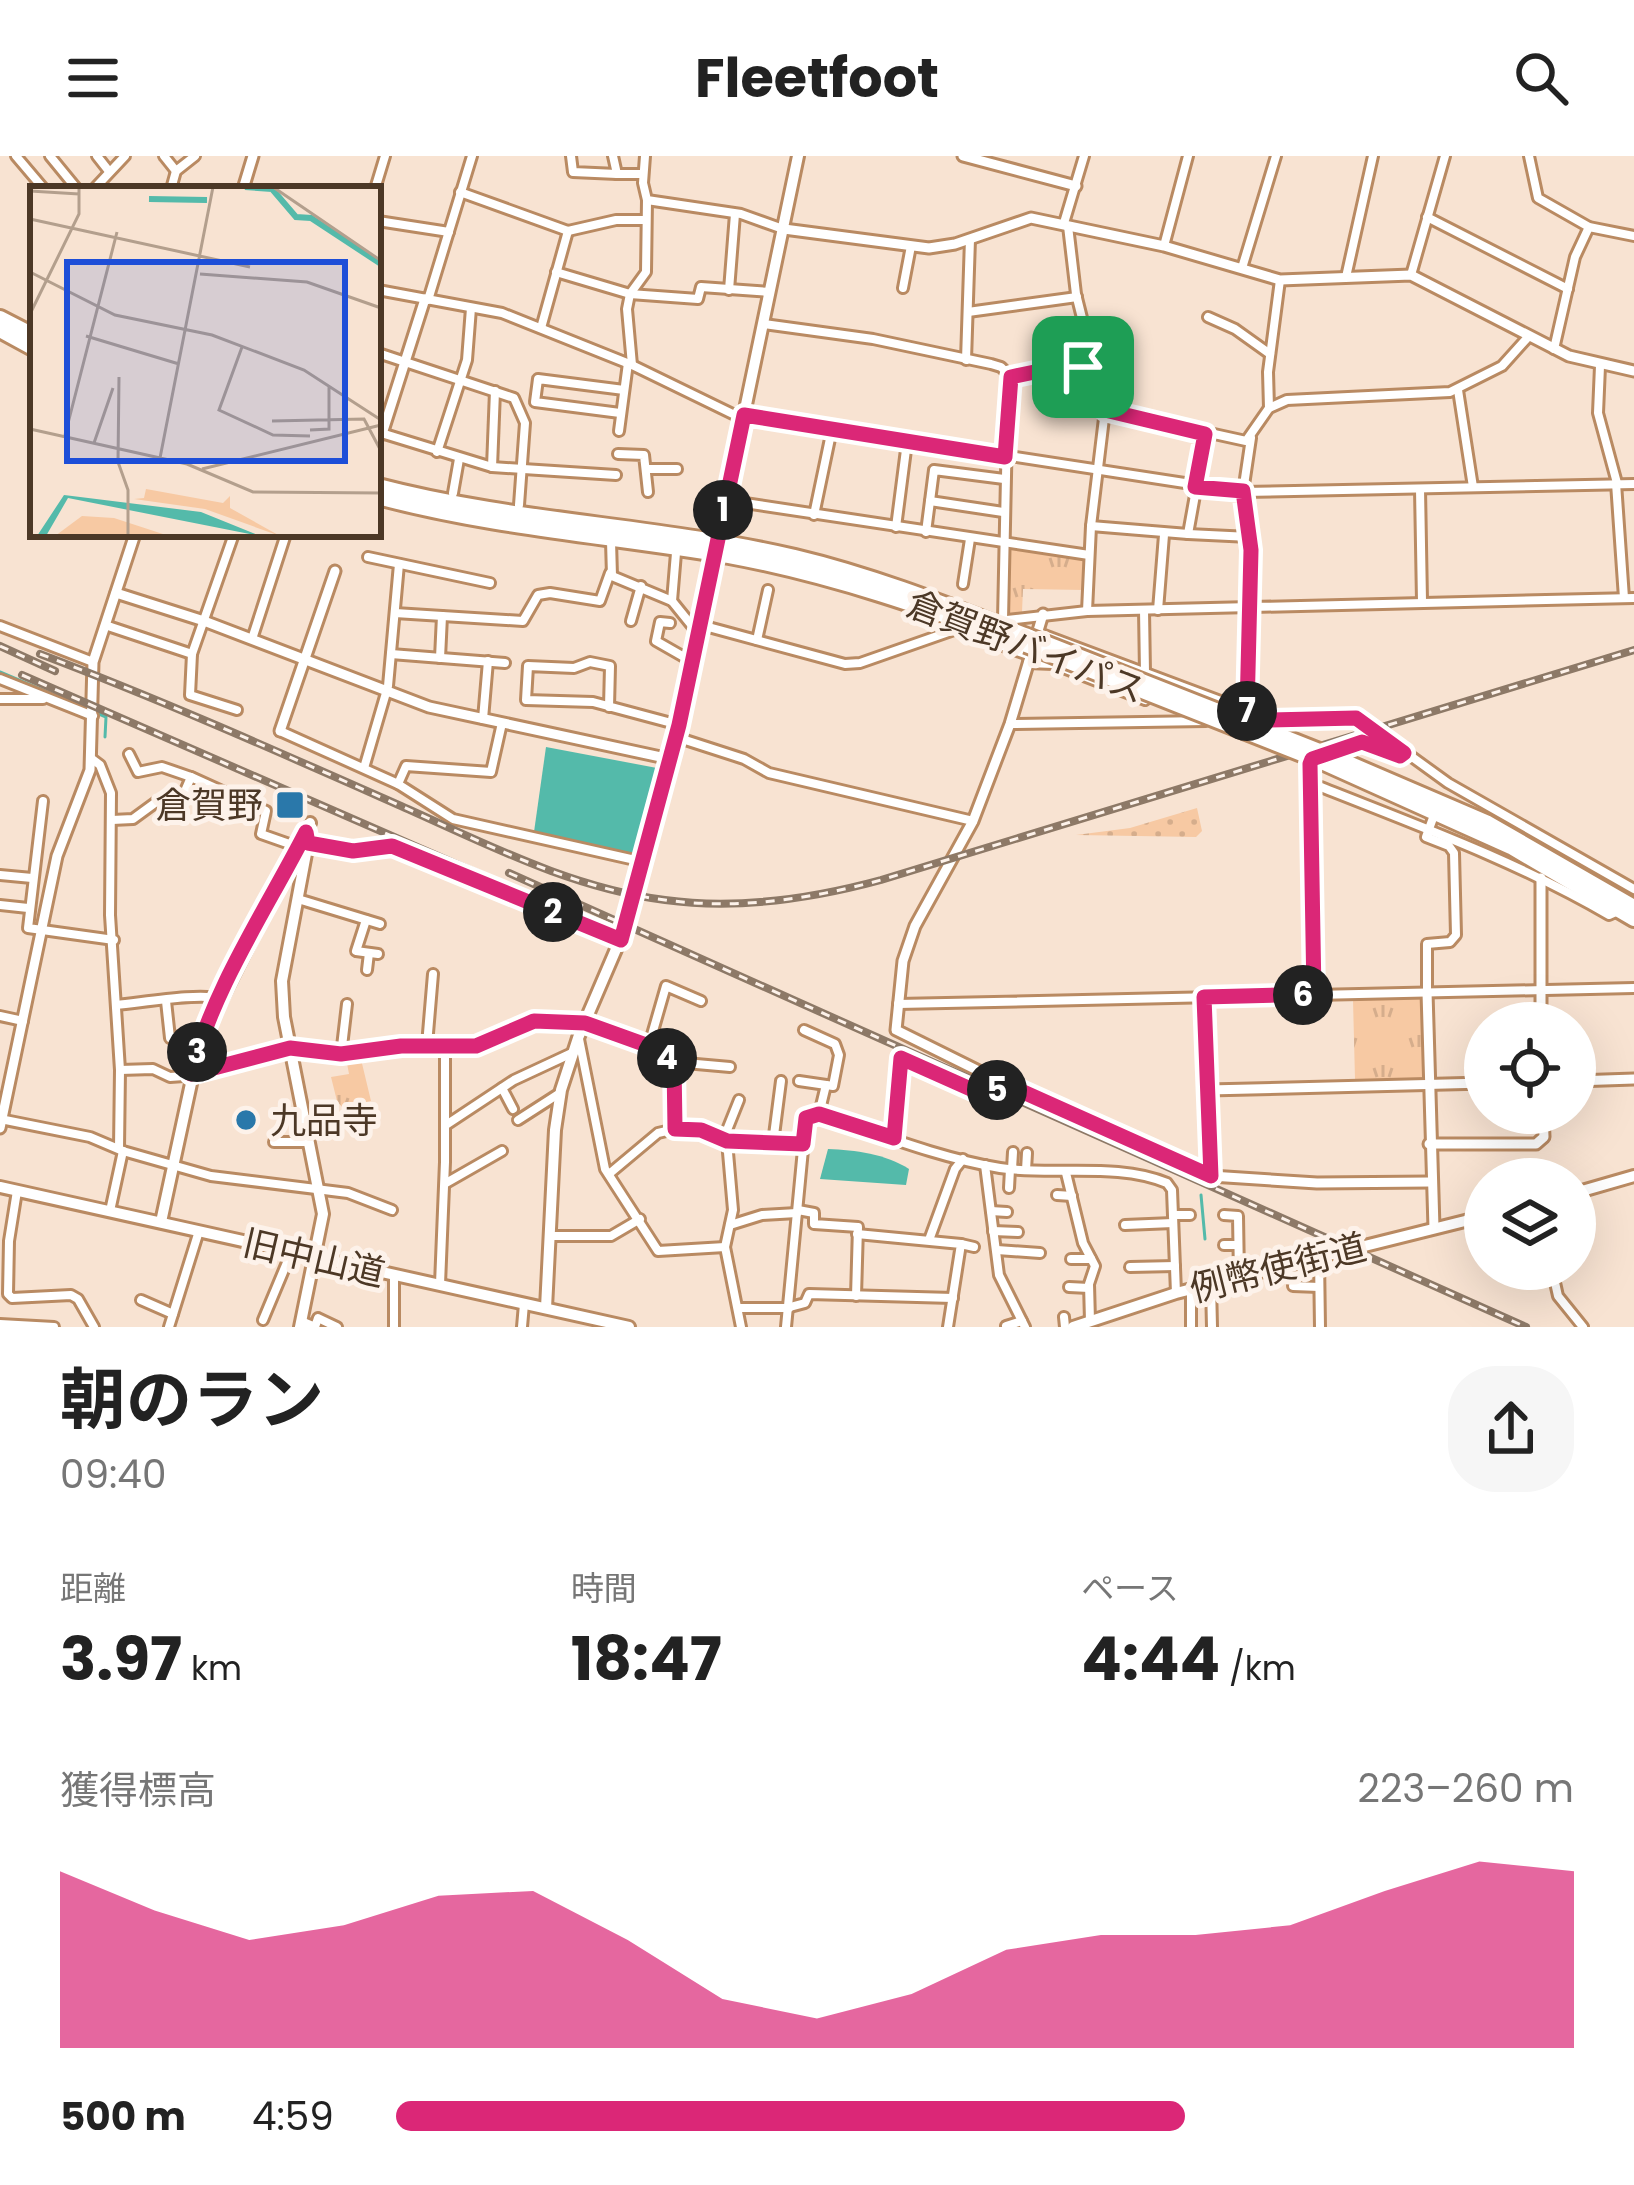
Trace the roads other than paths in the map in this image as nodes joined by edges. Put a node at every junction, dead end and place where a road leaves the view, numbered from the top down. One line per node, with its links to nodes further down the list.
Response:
1 (16, 156): 24 (street)
2 (50, 156): 25 (street)
3 (97, 156): 20 (street)
4 (125, 156): 20 (street)
5 (164, 156): 21 (street)
6 (195, 156): 21 (street)
7 (385, 156): 28 (street)
8 (472, 156): 30 (street)
9 (571, 156): 22 (street)
10 (614, 156): 22 (street)
11 (645, 156): 23 (street)
12 (798, 156): 38 (main road)
13 (964, 156): 29 (street)
14 (1084, 156): 29 (street)
15 (1188, 156): 43 (street)
16 (1276, 156): 45 (street)
17 (1373, 156): 48 (street)
18 (1444, 156): 33 (street)
19 (1529, 156): 37 (street)
20 (108, 170): 26 (street)
21 (176, 171): 27 (street)
22 (617, 174): 23 (street)
23 (642, 174): 31 (street)
24 (41, 186)
25 (74, 186)
26 (96, 186)
27 (172, 186)
28 (376, 186)
29 (1076, 186): 36 (street)
30 (460, 192): 39 (street); 40 (street)
31 (647, 200): 32 (street); 34 (street)
32 (735, 214): 38 (street); 51 (street)
33 (1427, 217): 47 (street); 52 (street)
34 (646, 220): 39 (street); 55 (street)
35 (381, 221): 40 (street)
36 (1066, 224): 42 (street); 43 (street); 56 (street)
37 (1589, 227): 41 (street); 52 (street)
38 (784, 229): 44 (street); 54 (main road)
39 (568, 231): 46 (street)
40 (448, 232): 57 (street)
41 (1634, 236)
42 (970, 238): 44 (street); 59 (street)
43 (1163, 246): 45 (street)
44 (911, 247): 50 (street)
45 (1243, 268): 49 (street)
46 (556, 272): 55 (street); 63 (street)
47 (1411, 274): 48 (street); 66 (street)
48 (1346, 278): 49 (street)
49 (1280, 280): 70 (street)
50 (903, 288)
51 (729, 290): 54 (street); 55 (street)
52 (1568, 290): 68 (street)
53 (381, 291): 57 (street)
54 (772, 292): 62 (main road)
55 (630, 294): 73 (street)
56 (1077, 297): 59 (street); 75 (street)
57 (427, 300): 58 (street); 72 (street)
58 (471, 308): 63 (street); 78 (street)
59 (968, 312): 71 (street)
60 (1208, 317): 70 (street)
61 (0, 318): 65 (highway)
62 (764, 324): 71 (street); 85 (main road)
63 (541, 328): 73 (street)
64 (0, 331): 67 (highway)
65 (30, 333)
66 (1529, 337): 68 (street); 80 (street)
67 (30, 346)
68 (1554, 349): 74 (street)
69 (381, 354): 72 (street)
70 (1270, 354): 82 (street)
71 (966, 360): 77 (street)
72 (405, 361): 78 (street); 87 (street)
73 (630, 364): 79 (street); 85 (street)
74 (1600, 366): 76 (street); 104 (street)
75 (1094, 367): 77 (street); 83 (street)
76 (1634, 371)
77 (1011, 377): 95 (street)
78 (461, 380): 81 (street); 93 (street)
79 (623, 390): 84 (street); 84 (street)
80 (1458, 390): 82 (street); 108 (street)
81 (495, 391): 97 (street); 100 (street)
82 (1269, 408): 91 (street)
83 (1105, 410): 90 (street); 101 (street)
84 (620, 413): 88 (street)
85 (744, 417): 86 (street); 114 (main road)
86 (832, 429): 92 (street); 118 (street)
87 (381, 430)
88 (619, 431)
89 (381, 433): 93 (street)
90 (1205, 434): 91 (street); 107 (street)
91 (1251, 437): 110 (street)
92 (907, 442): 95 (street); 120 (street)
93 (436, 452): 96 (street)
94 (617, 454): 98 (street)
95 (1005, 457): 101 (street); 103 (street)
96 (459, 459): 97 (street); 112 (street)
97 (492, 467): 100 (street)
98 (647, 469): 99 (street); 111 (street)
99 (677, 469)
100 (523, 471): 102 (street); 116 (street)
101 (1096, 471): 107 (street); 119 (street)
102 (616, 475)
103 (1004, 479): 115 (street); 117 (street)
104 (1616, 483): 105 (street); 108 (street); 144 (street)
105 (1634, 484)
106 (381, 487): 131 (highway, 倉賀野バイパス)
107 (1195, 487): 110 (street); 122 (street)
108 (1472, 488): 109 (street)
109 (1420, 489): 110 (street); 146 (street)
110 (1243, 491): 127 (street)
111 (648, 492)
112 (453, 494)
113 (381, 497): 129 (highway, 倉賀野バイパス)
114 (725, 500): 118 (street); 131 (main road)
115 (930, 501): 117 (street); 121 (street)
116 (519, 505)
117 (1004, 512): 130 (street)
118 (814, 515): 120 (street)
119 (1091, 526): 123 (street); 133 (street)
120 (896, 527): 121 (street)
121 (926, 532): 128 (street)
122 (1188, 534): 123 (street); 127 (street)
123 (1164, 535): 149 (street)
124 (134, 537): 143 (street)
125 (232, 537): 155 (street)
126 (285, 537): 162 (street)
127 (1250, 537): 147 (street)
128 (970, 538): 130 (street); 140 (street)
129 (611, 539): 131 (highway, 倉賀野バイパス); 137 (street)
130 (1002, 544): 133 (street); 154 (street)
131 (715, 548): 138 (highway, 倉賀野バイパス); 160 (main road)
132 (676, 553): 145 (street)
133 (1089, 555): 150 (street)
134 (368, 557): 135 (street)
135 (399, 564): 139 (street); 151 (street)
136 (335, 572): 168 (street)
137 (610, 573): 141 (street); 153 (street)
138 (857, 580): 154 (highway); 161 (highway); 164 (highway, 倉賀野バイパス)
139 (490, 583)
140 (963, 584)
141 (641, 586): 145 (street); 156 (street)
142 (768, 590): 163 (street)
143 (116, 593): 155 (street); 158 (street)
144 (1629, 598): 146 (street)
145 (672, 601): 160 (street)
146 (1422, 602): 147 (street)
147 (1251, 608): 149 (street); 181 (street)
148 (1144, 610): 149 (street); 150 (street); 173 (street)
149 (1158, 610)
150 (1087, 611): 152 (street)
151 (395, 613): 153 (street); 166 (street)
152 (1043, 614): 154 (street); 164 (street)
153 (442, 616): 167 (street)
154 (1001, 620)
155 (204, 621): 162 (street); 165 (street)
156 (631, 621)
157 (670, 623): 170 (street)
158 (105, 625): 165 (street); 171 (street)
159 (0, 626): 171 (street)
160 (698, 628): 163 (street); 170 (main road)
161 (957, 628): 163 (street); 164 (street)
162 (252, 639): 168 (street)
163 (757, 640)
164 (1031, 647): 173 (street); 178 (street); 186 (street); 213 (highway, 倉賀野バイパス, bridge)
165 (192, 654): 180 (street)
166 (391, 654): 167 (street); 175 (street)
167 (440, 658): 169 (street)
168 (306, 661): 175 (street); 188 (street)
169 (488, 661): 172 (street); 183 (street)
170 (692, 661): 187 (main road)
171 (93, 662): 182 (street)
172 (506, 662)
173 (1145, 674): 181 (street)
174 (0, 680): 177 (street)
175 (386, 692): 183 (street); 193 (street)
176 (0, 699): 177 (street)
177 (50, 699): 182 (street)
178 (1145, 700)
179 (609, 706): 179 (street); 187 (street)
180 (237, 710)
181 (1247, 711): 184 (street)
182 (92, 716): 191 (street)
183 (483, 719): 185 (street)
184 (1268, 720): 186 (street); 189 (street)
185 (502, 723): 192 (street); 196 (street)
186 (1010, 724): 202 (street)
187 (677, 730): 192 (main road); 202 (street)
188 (280, 731): 193 (street)
189 (1404, 753): 195 (street); 197 (street)
190 (129, 754): 194 (street)
191 (92, 759): 201 (street); 217 (street)
192 (670, 759): 205 (main road)
193 (364, 768): 196 (street)
194 (191, 777): 201 (street); 204 (street)
195 (1448, 783): 198 (street); 209 (street)
196 (398, 784): 205 (street)
197 (1310, 787): 203 (street); 225 (street)
198 (1444, 794)
199 (43, 801): 207 (street)
200 (1432, 818): 203 (street)
201 (112, 820): 218 (street)
202 (974, 821): 232 (street)
203 (1429, 829): 208 (street); 224 (street)
204 (306, 837): 210 (main road); 219 (street); 227 (main road)
205 (644, 862): 219 (main road)
206 (0, 875): 207 (street)
207 (32, 878): 212 (street)
208 (1540, 878): 213 (street); 223 (street)
209 (1634, 889)
210 (298, 899): 215 (street); 243 (main road)
211 (0, 905): 212 (street)
212 (28, 908): 217 (street)
213 (1627, 908): 214 (highway, 倉賀野バイパス)
214 (1634, 919)
215 (366, 920): 216 (street); 220 (street)
216 (380, 924)
217 (43, 928): 218 (street); 235 (street)
218 (114, 940): 233 (street)
219 (621, 940): 236 (main road)
220 (367, 970)
221 (433, 974): 240 (street)
222 (1634, 988): 223 (street)
223 (1541, 990): 224 (street); 230 (street)
224 (1427, 992): 225 (street); 256 (street)
225 (1314, 994): 226 (street)
226 (1204, 997): 232 (street); 259 (street)
227 (219, 998): 228 (street); 238 (main road)
228 (166, 1001): 233 (street); 238 (street)
229 (701, 1001): 242 (street)
230 (1541, 1002)
231 (346, 1004): 245 (street)
232 (898, 1004): 254 (street)
233 (116, 1005): 248 (street)
234 (0, 1016): 235 (street)
235 (23, 1021): 265 (street)
236 (585, 1023): 239 (main road); 241 (street); 242 (street)
237 (804, 1030): 257 (street)
238 (204, 1031): 249 (main road)
239 (578, 1038): 244 (main road); 286 (street)
240 (427, 1045): 241 (street); 245 (street)
241 (445, 1046): 266 (street)
242 (649, 1046): 246 (street)
243 (290, 1048): 245 (street); 249 (street); 272 (main road)
244 (572, 1053): 258 (street); 260 (main road)
245 (341, 1054)
246 (674, 1062): 247 (street); 267 (street)
247 (730, 1067)
248 (120, 1070): 249 (street); 276 (street)
249 (191, 1074): 281 (main road)
250 (1634, 1079): 251 (street)
251 (1596, 1080)
252 (781, 1081): 273 (street)
253 (799, 1081): 257 (street)
254 (1001, 1082): 269 (street); 287 (street)
255 (1464, 1083): 256 (street)
256 (1429, 1084): 259 (street); 275 (street)
257 (826, 1085): 263 (street)
258 (502, 1088): 262 (street); 266 (street)
259 (1208, 1090): 287 (street)
260 (560, 1093): 264 (street); 316 (main road)
261 (739, 1100): 270 (street)
262 (513, 1109)
263 (819, 1114): 269 (street); 274 (street)
264 (518, 1120)
265 (0, 1122): 276 (street)
266 (445, 1126): 290 (street)
267 (675, 1129): 270 (street); 286 (street)
268 (1544, 1134): 275 (street)
269 (894, 1138): 280 (street)
270 (725, 1140): 273 (street); 310 (street)
271 (274, 1142): 272 (street)
272 (308, 1142): 294 (main road)
273 (773, 1143): 274 (street)
274 (803, 1144): 300 (street)
275 (1430, 1144): 289 (street)
276 (121, 1150): 281 (street); 299 (street)
277 (502, 1151): 290 (street)
278 (1013, 1152): 283 (street)
279 (1028, 1153): 284 (street)
280 (963, 1158): 282 (street); 317 (street)
281 (172, 1164): 294 (street); 308 (main road)
282 (985, 1165): 283 (street); 301 (street)
283 (1011, 1169): 284 (street); 293 (street)
284 (1026, 1170): 285 (street)
285 (1066, 1173): 297 (street); 306 (street)
286 (608, 1174): 305 (street)
287 (1211, 1176): 289 (street)
288 (1634, 1176): 292 (main road)
289 (1430, 1182): 311 (street)
290 (444, 1184): 335 (street)
291 (0, 1187): 295 (main road, 旧中山道)
292 (1596, 1187)
293 (1009, 1188)
294 (320, 1190): 298 (street); 326 (main road)
295 (17, 1191): 299 (main road, 旧中山道); 359 (street)
296 (1057, 1196): 297 (street)
297 (1072, 1196): 329 (street)
298 (392, 1210)
299 (110, 1211): 308 (main road, 旧中山道)
300 (798, 1211): 310 (street); 315 (street); 347 (street)
301 (991, 1211): 302 (street); 313 (street)
302 (1007, 1212)
303 (1190, 1215): 306 (street)
304 (1224, 1215): 320 (street)
305 (640, 1219): 316 (street); 321 (street)
306 (1173, 1219): 309 (street); 331 (street)
307 (1464, 1221): 311 (main road, 例幣使街道)
308 (160, 1222): 312 (main road, 旧中山道)
309 (1125, 1225)
310 (729, 1226): 321 (street)
311 (1433, 1228): 327 (main road, 例幣使街道)
312 (199, 1231): 324 (main road, 旧中山道); 350 (street)
313 (993, 1231): 314 (street); 323 (street)
314 (1018, 1232)
315 (857, 1234): 317 (street); 343 (street)
316 (549, 1236): 348 (main road)
317 (928, 1240): 318 (street)
318 (961, 1244): 322 (street); 344 (street)
319 (1224, 1245): 320 (street)
320 (1238, 1245): 333 (street)
321 (725, 1247): 349 (street)
322 (974, 1247)
323 (997, 1250): 325 (street); 355 (street)
324 (291, 1253): 326 (main road, 旧中山道); 351 (street)
325 (1040, 1253)
326 (316, 1258): 332 (main road, 旧中山道); 354 (main road)
327 (1319, 1258): 333 (main road, 例幣使街道); 338 (street)
328 (1072, 1259): 329 (street)
329 (1091, 1259): 339 (street)
330 (1130, 1267): 331 (street)
331 (1175, 1267): 342 (street)
332 (394, 1276): 335 (main road, 旧中山道); 362 (street)
333 (1239, 1277): 334 (main road, 例幣使街道)
334 (1211, 1284): 340 (main road, 例幣使街道); 369 (street)
335 (440, 1286): 346 (main road, 旧中山道)
336 (1293, 1286): 338 (street)
337 (1069, 1287): 339 (street)
338 (1319, 1287): 370 (street)
339 (1089, 1288): 352 (street)
340 (1191, 1289): 342 (main road, 例幣使街道); 368 (street)
341 (1557, 1290): 371 (street)
342 (1176, 1293): 352 (main road, 例幣使街道)
343 (856, 1296): 344 (street); 347 (street)
344 (952, 1298): 367 (street)
345 (141, 1300): 350 (street)
346 (524, 1304): 348 (main road, 旧中山道); 363 (street)
347 (790, 1307): 349 (street); 366 (street)
348 (547, 1308): 364 (main road, 旧中山道)
349 (740, 1308): 365 (street)
350 (173, 1314): 360 (street)
351 (263, 1321)
352 (1090, 1321): 356 (main road, 例幣使街道)
353 (0, 1324): 358 (street)
354 (300, 1324): 361 (street)
355 (1023, 1324): 357 (street)
356 (1067, 1324)
357 (1006, 1326)
358 (54, 1327)
359 (93, 1327)
360 (169, 1327)
361 (337, 1327)
362 (394, 1327)
363 (522, 1327)
364 (629, 1327)
365 (741, 1327)
366 (785, 1327)
367 (947, 1327)
368 (1191, 1327)
369 (1211, 1327)
370 (1320, 1327)
371 (1583, 1327)

